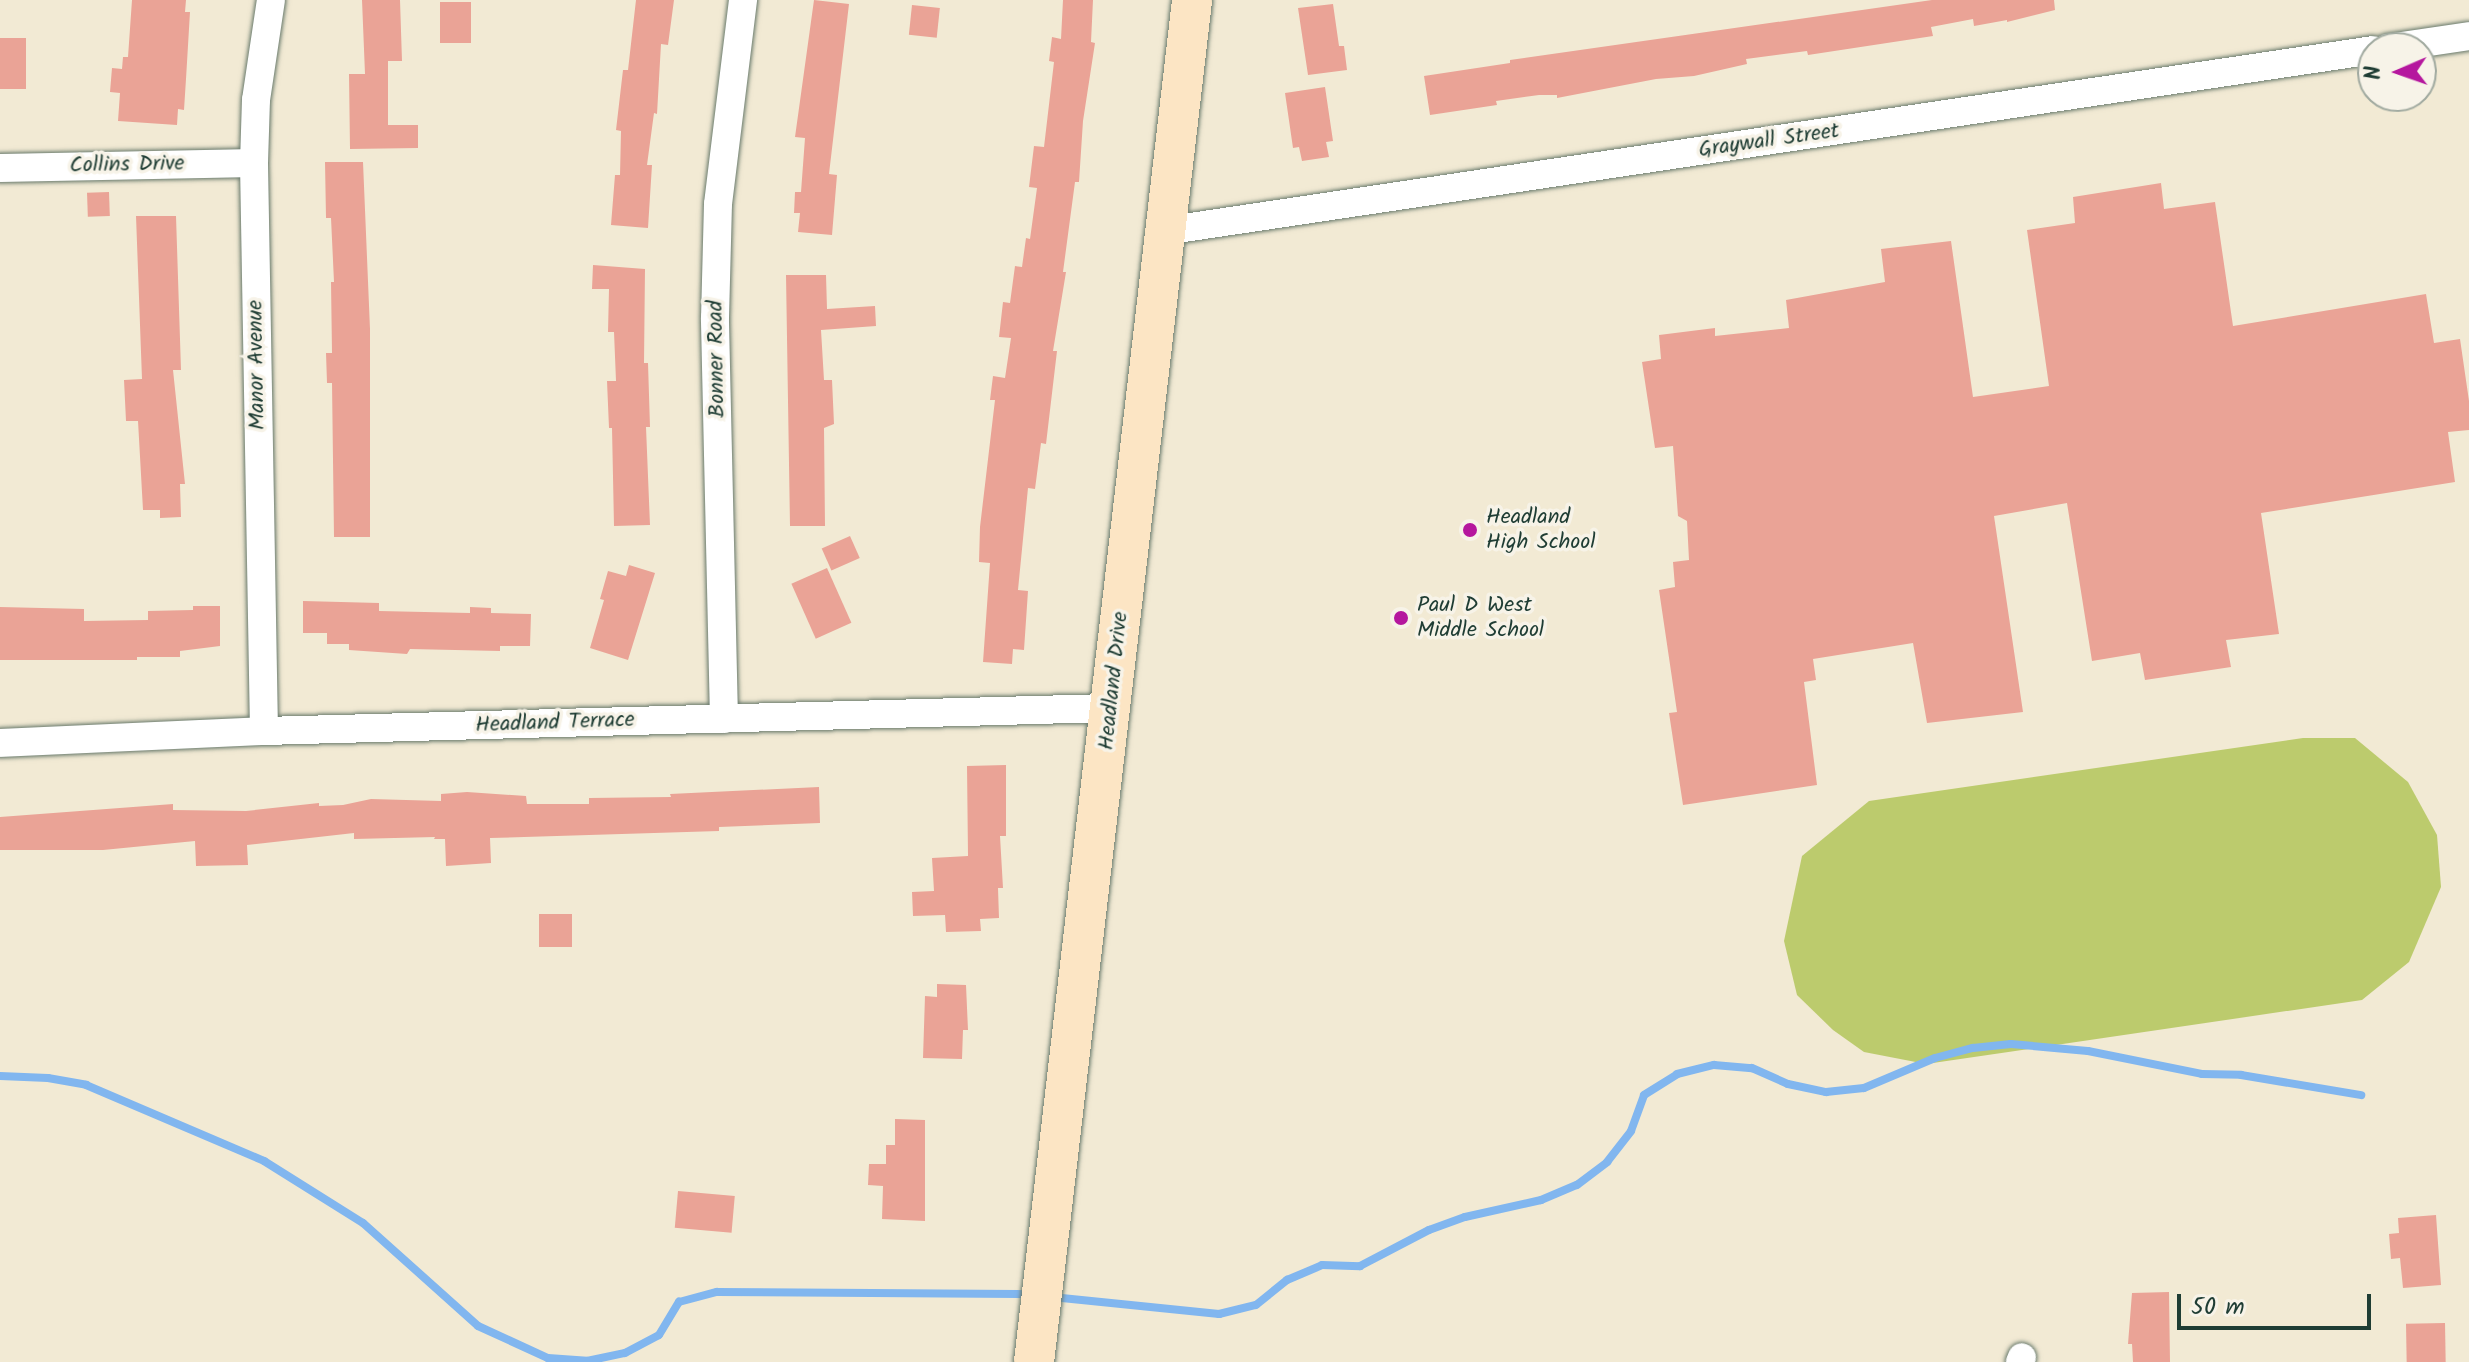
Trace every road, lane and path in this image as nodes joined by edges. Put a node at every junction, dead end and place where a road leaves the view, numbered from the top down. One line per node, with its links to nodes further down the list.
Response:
1 (271, 0): 7 (street, Manor Avenue)
2 (743, 0): 11 (street, Bonner Road)
3 (1192, 0): 9 (main road, Headland Drive)
4 (2469, 36): 5 (street)
5 (2437, 41)
6 (2357, 52): 9 (street, Graywall Street)
7 (254, 163): 8 (street, Collins Drive); 12 (street, Manor Avenue)
8 (0, 168)
9 (1164, 231): 10 (main road, Headland Drive)
10 (1111, 708): 11 (street, Headland Terrace); 14 (main road, Headland Drive)
11 (724, 719): 12 (street, Headland Terrace)
12 (264, 731): 13 (street, Headland Terrace)
13 (0, 743)
14 (1034, 1362)

